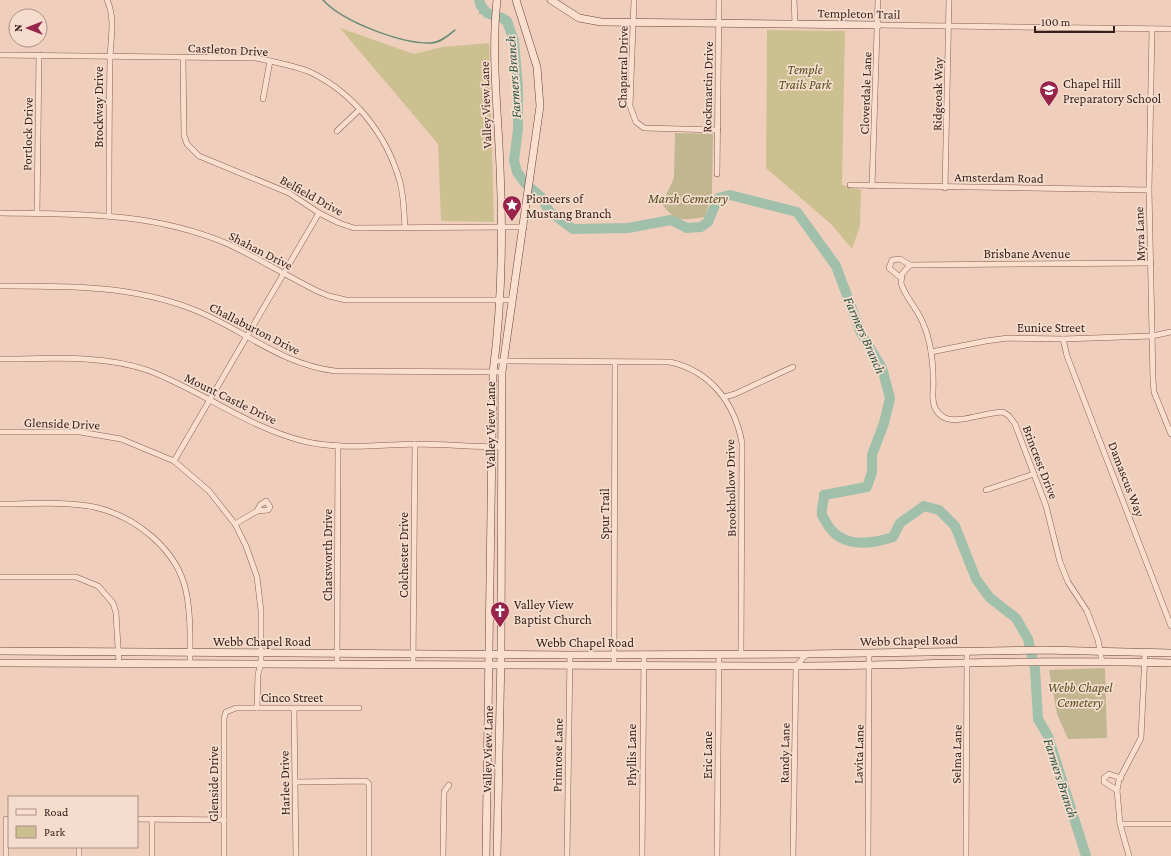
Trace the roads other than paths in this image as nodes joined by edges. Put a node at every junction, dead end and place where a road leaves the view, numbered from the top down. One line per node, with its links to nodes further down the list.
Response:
1 (107, 0): 19 (street, Brockway Drive)
2 (516, 0): 36 (main road, Valley View Lane)
3 (551, 0): 10 (main road, Templeton Trail)
4 (634, 0): 10 (street, Chaparral Drive)
5 (719, 0): 11 (street, Rockmartin Drive)
6 (794, 0): 12 (street)
7 (878, 0): 13 (street, Cloverdale Lane)
8 (949, 0): 14 (street, Ridgeoak Way)
9 (497, 1): 35 (main road, Valley View Lane)
10 (634, 23): 11 (main road, Templeton Trail); 24 (street, Chaparral Drive)
11 (719, 24): 12 (main road, Templeton Trail); 24 (street, Rockmartin Drive)
12 (795, 24): 13 (main road, Templeton Trail)
13 (878, 25): 14 (street, Templeton Trail); 28 (street, Cloverdale Lane)
14 (949, 26): 15 (street, Templeton Trail); 29 (street, Ridgeoak Way)
15 (1152, 29): 16 (street, Templeton Trail); 30 (street, Myra Lane)
16 (1171, 29)
17 (0, 55): 18 (street, Castleton Drive)
18 (39, 55): 19 (street, Castleton Drive); 33 (street, Portlock Drive)
19 (110, 57): 20 (street, Castleton Drive); 34 (street, Brockway Drive)
20 (183, 58): 21 (street, Castleton Drive); 31 (street, Belfield Drive)
21 (270, 61): 22 (street); 23 (street, Castleton Drive)
22 (263, 99)
23 (359, 110): 25 (street); 37 (street, Castleton Drive)
24 (718, 130): 26 (street, Rockmartin Drive)
25 (336, 131)
26 (717, 174)
27 (850, 185): 28 (street, Amsterdam Road)
28 (872, 186): 29 (street, Amsterdam Road)
29 (945, 188): 30 (street, Amsterdam Road)
30 (1148, 190): 38 (street, Myra Lane)
31 (319, 212): 37 (street, Belfield Drive); 40 (street)
32 (0, 213): 33 (street, Shahan Drive)
33 (37, 213): 34 (street, Shahan Drive)
34 (109, 215): 40 (street, Shahan Drive)
35 (502, 227): 36 (street, Belfield Drive); 37 (street, Belfield Drive); 44 (main road, Valley View Lane)
36 (524, 227): 43 (main road, Valley View Lane)
37 (405, 228)
38 (1151, 263): 39 (street, Brisbane Avenue); 47 (street, Myra Lane)
39 (910, 266): 41 (street); 41 (street, Brisbane Avenue)
40 (283, 274): 44 (street, Shahan Drive); 46 (street)
41 (902, 278): 49 (street, Brincrest Drive)
42 (0, 286): 46 (street, Challaburton Drive)
43 (512, 300): 44 (street, Shahan Drive); 51 (main road, Valley View Lane)
44 (500, 301): 52 (main road, Valley View Lane)
45 (1171, 332): 47 (street, Eunice Street)
46 (246, 336): 55 (street, Challaburton Drive); 58 (street)
47 (1152, 336): 48 (street, Eunice Street); 60 (street, Myra Lane)
48 (1063, 339): 49 (street, Eunice Street); 72 (street, Damascus Way)
49 (931, 352): 66 (street, Brincrest Drive)
50 (0, 359): 58 (street, Mount Castle Drive)
51 (504, 360): 52 (street, Brookhollow Drive); 53 (street, Brookhollow Drive); 56 (main road, Valley View Lane)
52 (494, 361): 55 (main road, Valley View Lane)
53 (615, 362): 57 (street, Brookhollow Drive); 86 (street, Spur Trail)
54 (793, 367): 57 (street)
55 (493, 372): 56 (street, Challaburton Drive); 63 (main road, Valley View Lane)
56 (502, 372): 64 (main road, Valley View Lane)
57 (724, 397): 89 (street, Brookhollow Drive)
58 (209, 400): 62 (street, Mount Castle Drive); 65 (street)
59 (0, 432): 65 (street, Glenside Drive)
60 (1171, 434)
61 (415, 444): 62 (street, Mount Castle Drive); 63 (street, Mount Castle Drive); 91 (street, Colchester Drive)
62 (338, 446): 83 (street, Chatsworth Drive)
63 (491, 447): 64 (street, Mount Castle Drive); 84 (main road, Valley View Lane)
64 (502, 447): 85 (main road, Valley View Lane)
65 (174, 461): 70 (street, Glenside Drive)
66 (1034, 474): 67 (street); 77 (street, Brincrest Drive)
67 (986, 490)
68 (0, 504): 82 (street)
69 (257, 511): 70 (street)
70 (235, 524): 75 (street, Glenside Drive)
71 (0, 577): 78 (street)
72 (1171, 626)
73 (0, 651): 74 (main road, Webb Chapel Road)
74 (87, 652): 78 (main road, Webb Chapel Road); 97 (main road)
75 (261, 652): 82 (main road, Webb Chapel Road); 83 (main road, Webb Chapel Road); 100 (street, Glenside Drive)
76 (967, 652): 77 (main road, Webb Chapel Road); 79 (main road, Webb Chapel Road); 93 (street, Selma Lane)
77 (1100, 652): 80 (main road, Webb Chapel Road); 94 (street, Brincrest Drive)
78 (118, 653): 82 (main road, Webb Chapel Road); 98 (street)
79 (869, 653): 90 (main road, Webb Chapel Road); 102 (street, Lavita Lane)
80 (1145, 653): 81 (main road, Webb Chapel Road); 96 (street)
81 (1171, 653)
82 (190, 654): 99 (street)
83 (337, 654): 91 (main road, Webb Chapel Road); 101 (street, Chatsworth Drive)
84 (489, 654): 85 (main road, Webb Chapel Road); 91 (main road, Webb Chapel Road); 105 (main road, Valley View Lane)
85 (501, 654): 92 (main road, Webb Chapel Road); 107 (main road, Valley View Lane)
86 (614, 654): 87 (main road, Webb Chapel Road); 92 (main road, Webb Chapel Road); 109 (street, Spur Trail)
87 (644, 654): 88 (main road, Webb Chapel Road); 110 (street, Phyllis Lane)
88 (719, 654): 89 (main road, Webb Chapel Road); 106 (street, Eric Lane)
89 (742, 654): 90 (main road, Webb Chapel Road)
90 (807, 654): 111 (street)
91 (413, 655): 104 (street, Colchester Drive)
92 (570, 655): 108 (street, Primrose Lane)
93 (967, 662): 94 (main road, Webb Chapel Road); 102 (main road, Webb Chapel Road); 141 (street, Selma Lane)
94 (1102, 662): 96 (main road, Webb Chapel Road)
95 (0, 663): 97 (main road, Webb Chapel Road)
96 (1145, 663): 103 (main road, Webb Chapel Road); 118 (street)
97 (87, 664): 98 (main road, Webb Chapel Road)
98 (118, 664): 99 (main road, Webb Chapel Road)
99 (190, 664): 100 (main road, Webb Chapel Road)
100 (261, 664): 101 (main road, Webb Chapel Road); 112 (street, Glenside Drive)
101 (337, 664): 104 (main road, Webb Chapel Road)
102 (870, 664): 111 (main road, Webb Chapel Road); 140 (street, Lavita Lane)
103 (1171, 664)
104 (413, 665): 105 (main road, Webb Chapel Road)
105 (489, 665): 107 (main road, Webb Chapel Road); 116 (main road, Valley View Lane)
106 (719, 665): 110 (main road, Webb Chapel Road); 111 (main road, Webb Chapel Road); 138 (street, Eric Lane)
107 (500, 666): 108 (main road, Webb Chapel Road); 117 (main road, Valley View Lane)
108 (569, 666): 109 (main road, Webb Chapel Road); 136 (street, Primrose Lane)
109 (614, 666): 110 (main road, Webb Chapel Road)
110 (643, 666): 137 (street, Phyllis Lane)
111 (796, 666): 139 (street, Randy Lane)
112 (257, 708): 114 (street, Cinco Street); 115 (street, Cinco Street)
113 (359, 708): 114 (street, Cinco Street)
114 (294, 709): 119 (street, Harlee Drive)
115 (226, 712): 125 (street, Glenside Drive)
116 (488, 755): 117 (main road); 134 (main road, Valley View Lane)
117 (498, 755): 135 (main road, Valley View Lane)
118 (1121, 778): 121 (street); 121 (street)
119 (296, 782): 131 (street, Harlee Drive); 132 (street)
120 (449, 785): 133 (street)
121 (1117, 790): 126 (street)
122 (5, 819): 128 (street)
123 (138, 819): 124 (street)
124 (152, 819): 125 (street); 129 (street)
125 (224, 820): 130 (street, Glenside Drive)
126 (1120, 824): 127 (street); 142 (street)
127 (1171, 824)
128 (6, 856)
129 (152, 856)
130 (224, 856)
131 (296, 856)
132 (369, 856)
133 (443, 856)
134 (486, 856)
135 (497, 856)
136 (567, 856)
137 (642, 856)
138 (717, 856)
139 (793, 856)
140 (868, 856)
141 (966, 856)
142 (1129, 856)

